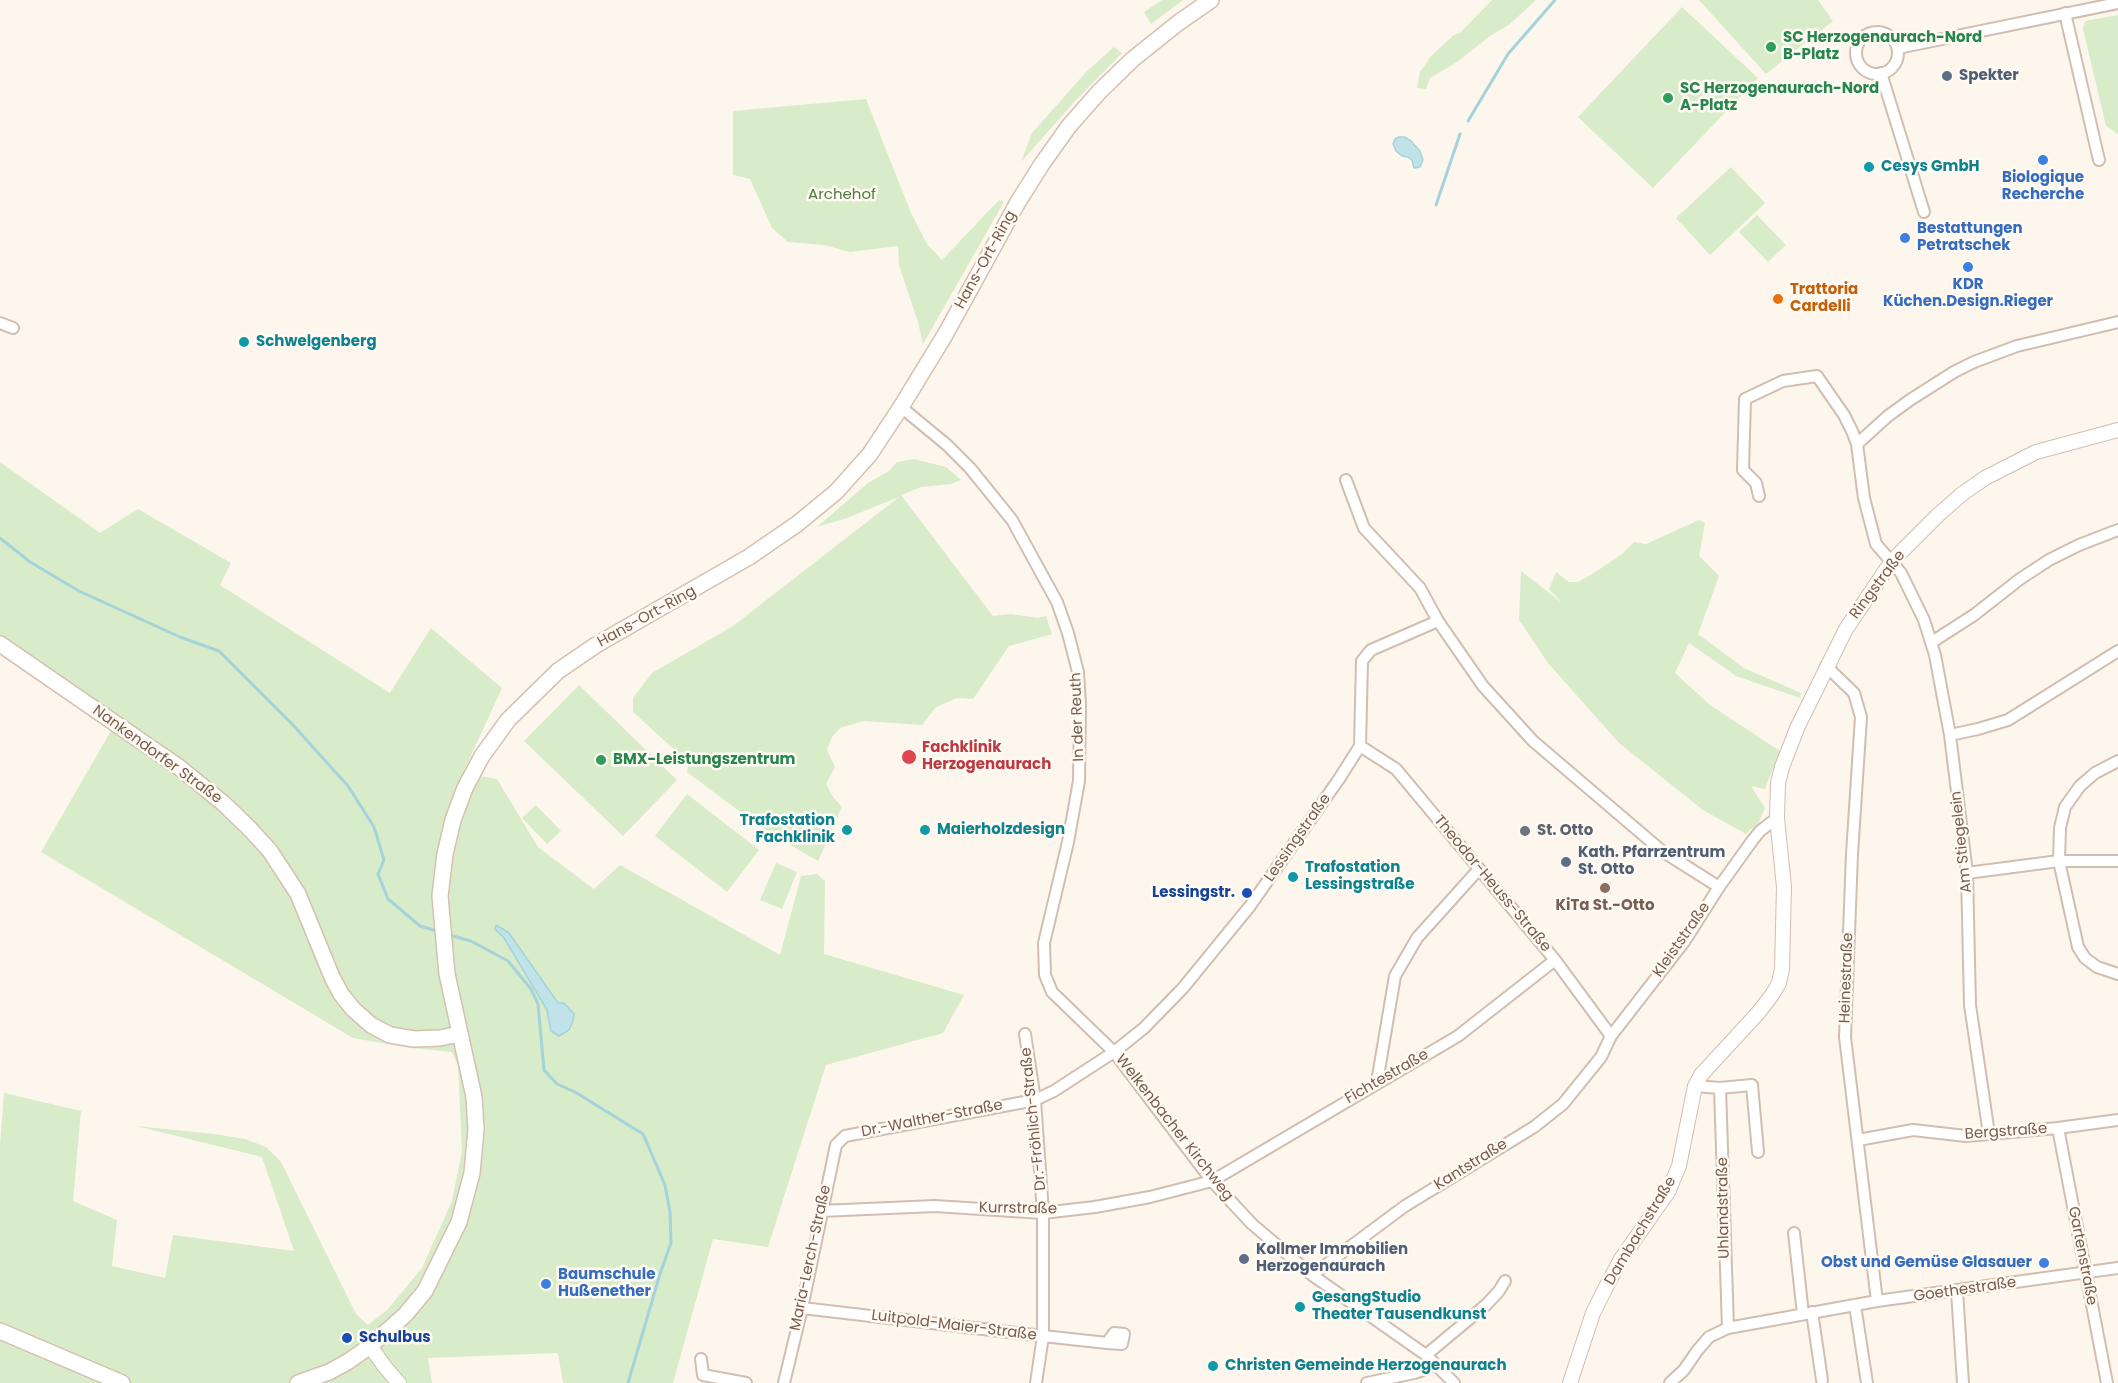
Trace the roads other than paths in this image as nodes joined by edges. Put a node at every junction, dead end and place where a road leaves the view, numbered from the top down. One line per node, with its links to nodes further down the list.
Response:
1 (1211, 0): 11 (main road, Hans-Ort-Ring)
2 (2118, 3): 3 (street)
3 (2065, 13): 4 (street); 6 (street)
4 (1898, 48): 5 (street); 5 (street)
5 (1881, 74): 7 (street)
6 (2099, 160)
7 (1924, 212)
8 (0, 322): 10 (street)
9 (2118, 322): 13 (street)
10 (13, 328)
11 (901, 407): 34 (street, In der Reuth); 35 (main road, Hans-Ort-Ring)
12 (2118, 430): 17 (street, Ringstraße)
13 (1857, 444): 15 (street, Am Stiegelein); 17 (street, Am Stiegelein)
14 (1346, 480): 18 (street)
15 (1759, 496)
16 (2118, 530): 19 (street)
17 (1892, 561): 19 (street, Am Stiegelein); 22 (street, Ringstraße)
18 (1438, 621): 24 (street); 31 (street)
19 (1932, 642): 23 (street, Am Stiegelein)
20 (0, 644): 35 (main road, Nankendorfer Straße)
21 (2118, 651): 23 (street)
22 (1826, 666): 26 (street, Ringstraße); 47 (street, Heinestraße)
23 (1950, 735): 30 (street, Am Stiegelein)
24 (1360, 746): 29 (street, Theodor-Heuss-Straße); 38 (street, Lessingstraße)
25 (2118, 761): 27 (street)
26 (1777, 818): 31 (street, Kleiststraße); 40 (street, Dambachstraße)
27 (2059, 861): 28 (street); 30 (street); 33 (street)
28 (2118, 861)
29 (1479, 869): 32 (street, Theodor-Heuss-Straße); 39 (street)
30 (1967, 873): 45 (street, Am Stiegelein)
31 (1719, 887): 37 (street, Kleiststraße)
32 (1555, 960): 37 (street, Theodor-Heuss-Straße); 39 (street, Fichtestraße)
33 (2118, 974)
34 (1045, 975): 38 (street, Welkenbacher Kirchweg)
35 (459, 1034): 66 (main road, Hans-Ort-Ring)
36 (1025, 1034): 42 (street, Dr.-Fröhlich-Straße)
37 (1611, 1036): 55 (street, Kantstraße)
38 (1114, 1052): 42 (street, Dr.-Walther-Straße); 49 (street, Welkenbacher Kirchweg)
39 (1377, 1082): 49 (street, Fichtestraße)
40 (1695, 1086): 41 (street); 78 (street, Dambachstraße)
41 (1720, 1088): 48 (street); 62 (street, Uhlandstraße)
42 (1035, 1100): 46 (street, Dr.-Walther-Straße); 51 (street, Dr.-Fröhlich-Straße)
43 (2118, 1120): 44 (street, Bergstraße)
44 (2058, 1128): 45 (street, Bergstraße); 54 (street, Gartenstraße)
45 (1989, 1134): 47 (street, Bergstraße)
46 (845, 1136): 50 (street, Maria-Lerch-Straße)
47 (1858, 1140): 58 (street, Heinestraße)
48 (1758, 1152)
49 (1212, 1181): 51 (street, Kurrstraße); 55 (street, Welkenbacher Kirchweg)
50 (821, 1211): 51 (street, Kurrstraße); 60 (street, Maria-Lerch-Straße)
51 (1043, 1213): 64 (street, Dr.-Fröhlich-Straße)
52 (1794, 1233): 61 (street)
53 (2118, 1268): 54 (street, Goethestraße)
54 (2085, 1274): 57 (street, Goethestraße); 82 (street, Gartenstraße)
55 (1312, 1275): 68 (street, Welkenbacher Kirchweg)
56 (1505, 1281): 68 (street)
57 (1958, 1291): 58 (street, Goethestraße); 81 (street)
58 (1877, 1301): 59 (street, Goethestraße)
59 (1856, 1305): 61 (street, Goethestraße); 80 (street)
60 (802, 1308): 64 (street, Luitpold-Maier-Straße); 74 (street, Maria-Lerch-Straße)
61 (1808, 1313): 62 (street, Goethestraße); 69 (street)
62 (1728, 1328): 79 (street, Goethestraße)
63 (0, 1331): 70 (main road)
64 (1043, 1336): 65 (street, Luitpold-Maier-Straße); 75 (street, Dr.-Fröhlich-Straße)
65 (1107, 1343)
66 (370, 1346): 71 (main road, Hans-Ort-Ring); 72 (street)
67 (701, 1359): 73 (street)
68 (1430, 1359): 76 (street); 77 (street, Welkenbacher Kirchweg)
69 (1822, 1380)
70 (122, 1383)
71 (298, 1383)
72 (399, 1383)
73 (746, 1383)
74 (784, 1383)
75 (1036, 1383)
76 (1367, 1383)
77 (1454, 1383)
78 (1570, 1383)
79 (1670, 1383)
80 (1867, 1383)
81 (1963, 1383)
82 (2107, 1383)

